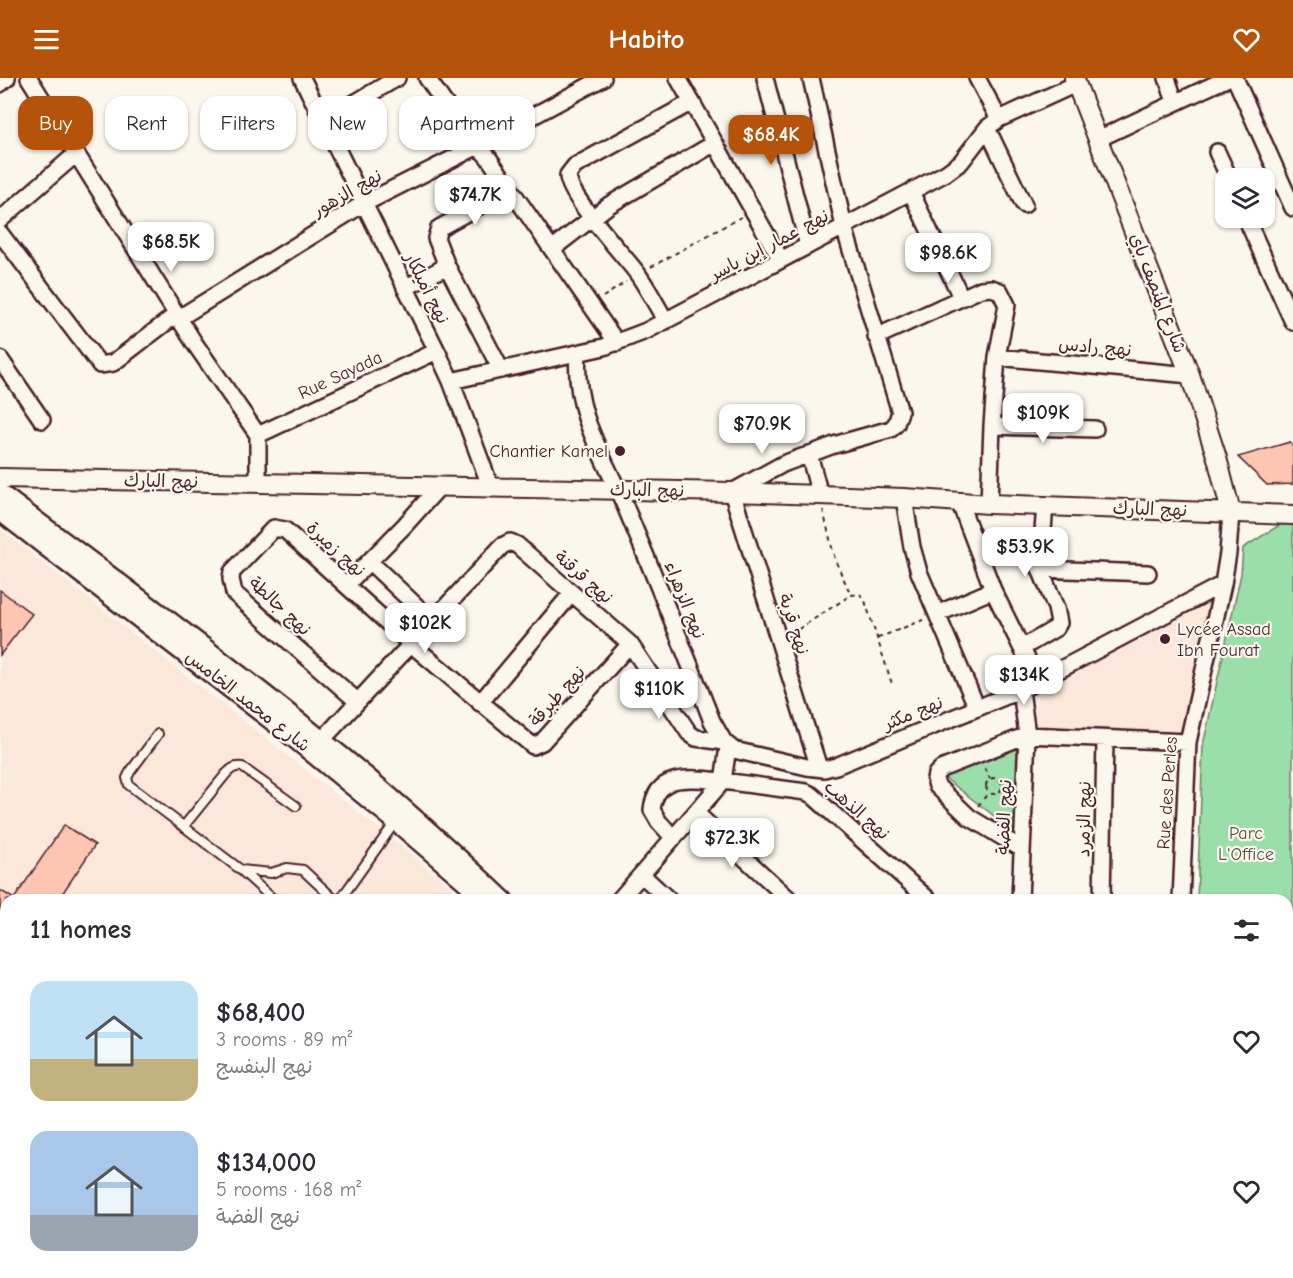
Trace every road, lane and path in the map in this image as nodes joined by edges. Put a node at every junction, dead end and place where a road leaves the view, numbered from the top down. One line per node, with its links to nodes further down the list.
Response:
1 (7, 78): 15 (street)
2 (29, 78): 30 (street)
3 (302, 78): 16 (street, نهج أميلكار)
4 (397, 78): 17 (street)
5 (427, 78): 18 (street)
6 (603, 78): 21 (street, نهج الزهور)
7 (678, 78): 19 (street)
8 (765, 78): 43 (street)
9 (811, 78): 40 (street)
10 (977, 78): 22 (street)
11 (1167, 78): 20 (street)
12 (1228, 78): 20 (street)
13 (1235, 78): 36 (street)
14 (1075, 81): 22 (street, نهج عمار إبن ياسر); 24 (street, شارع المنصف باي)
15 (0, 84)
16 (311, 96)
17 (366, 96)
18 (440, 96)
19 (692, 102): 25 (street); 38 (street)
20 (1176, 102): 24 (street)
21 (535, 115)
22 (999, 119): 23 (street, نهج عمار إبن ياسر)
23 (987, 128): 33 (street, نهج عمار إبن ياسر); 35 (street)
24 (1098, 138): 61 (street, شارع المنصف باي)
25 (716, 143): 37 (street); 38 (street)
26 (338, 150): 34 (street, نهج أميلكار)
27 (470, 150): 34 (street, نهج الزهور)
28 (481, 150): 32 (street)
29 (1217, 152): 31 (street)
30 (76, 154): 39 (street); 51 (street)
31 (1224, 168)
32 (510, 189): 44 (street); 46 (street)
33 (910, 192): 40 (street, نهج عمار إبن ياسر); 49 (street)
34 (363, 204): 48 (street, نهج أميلكار); 51 (street, نهج الزهور)
35 (1024, 205)
36 (1293, 208)
37 (754, 210): 45 (street); 47 (path)
38 (592, 217): 44 (street); 47 (street)
39 (0, 220)
40 (844, 227): 43 (street, نهج عمار إبن ياسر); 54 (street)
41 (1251, 228): 53 (street)
42 (0, 233): 51 (street, نهج الزهور)
43 (808, 246): 45 (street, نهج عمار إبن ياسر)
44 (552, 249): 50 (street)
45 (781, 260): 52 (street, نهج عمار إبن ياسر)
46 (447, 266): 48 (street); 60 (street)
47 (638, 274): 50 (path); 52 (street)
48 (405, 288): 56 (street, نهج أميلكار)
49 (961, 297): 54 (street); 58 (street)
50 (591, 304): 55 (street)
51 (178, 316): 66 (street)
52 (666, 321): 55 (street, نهج عمار إبن ياسر)
53 (1293, 322)
54 (876, 337): 67 (street)
55 (617, 343): 57 (street, نهج عمار إبن ياسر)
56 (437, 351): 62 (street, نهج أميلكار); 66 (street, Rue Sayada)
57 (578, 353): 60 (street, نهج عمار إبن ياسر); 72 (street, نهج الزهراء)
58 (997, 357): 61 (street, نهج رادس); 64 (street)
59 (0, 360): 63 (street)
60 (501, 370): 62 (street, نهج عمار إبن ياسر)
61 (1190, 375): 81 (street, شارع المنصف باي)
62 (451, 381): 71 (street, نهج أميلكار)
63 (42, 420)
64 (992, 426): 65 (street); 78 (street)
65 (1095, 429)
66 (258, 435): 69 (street)
67 (809, 454): 74 (street); 75 (street)
68 (0, 478): 69 (street, نهج البارك)
69 (258, 483): 70 (street, نهج البارك)
70 (440, 486): 71 (street, نهج البارك); 84 (street)
71 (491, 488): 72 (street, نهج البارك)
72 (619, 490): 74 (street, نهج البارك); 110 (street, نهج الزهراء)
73 (0, 492): 107 (street)
74 (732, 492): 75 (street, نهج البارك); 95 (street, نهج قربة)
75 (820, 495): 76 (street, نهج البارك); 91 (path)
76 (904, 498): 77 (street, نهج البارك); 92 (street)
77 (959, 501): 78 (street, نهج البارك); 89 (street)
78 (989, 504): 79 (street, نهج البارك)
79 (1045, 505): 81 (street, نهج البارك); 85 (street)
80 (0, 509): 119 (main road, شارع محمد الخامس)
81 (1230, 512): 82 (street, نهج البارك); 87 (street, Rue des Perles)
82 (1293, 514)
83 (272, 529): 88 (street, نهج زمبرة); 102 (street, نهج جالطة)
84 (370, 562): 88 (street); 93 (street)
85 (1040, 569): 86 (street); 98 (street)
86 (1148, 573)
87 (1223, 584): 99 (street, نهج مكثر); 109 (street, Rue des Perles)
88 (347, 585): 96 (street, نهج زمبرة)
89 (993, 590): 92 (street); 98 (street)
90 (573, 593): 93 (street, نهج قرقنة); 97 (street, نهج قرقنة); 103 (street)
91 (851, 595): 94 (path); 95 (path)
92 (937, 614): 94 (path); 104 (street)
93 (432, 621): 96 (street)
94 (878, 638): 100 (path)
95 (780, 642): 112 (street, نهج قربة)
96 (411, 644): 102 (street); 103 (street, نهج زمبرة)
97 (630, 644): 110 (street, نهج قرقنة); 111 (street, نهج طبرقة)
98 (1022, 648): 99 (street)
99 (1038, 681): 101 (street, نهج مكثر)
100 (892, 684)
101 (1021, 690): 104 (street, نهج مكثر); 106 (street, نهج الفضة)
102 (357, 701): 107 (street)
103 (480, 703): 111 (street, نهج زمبرة)
104 (977, 708): 112 (street, نهج مكثر)
105 (158, 734): 120 (lane)
106 (1027, 735): 108 (street); 118 (street); 122 (street, نهج الفضة)
107 (323, 739): 129 (street)
108 (1105, 739): 109 (street); 135 (street, نهج الزمرد)
109 (1188, 742): 136 (street, Rue des Perles)
110 (726, 745): 112 (street); 113 (street)
111 (536, 746)
112 (813, 768): 114 (street, نهج قربة)
113 (723, 781): 114 (street, نهج الذهب); 117 (street); 121 (street, نهج الذهب)
114 (806, 792): 133 (street, نهج الذهب)
115 (989, 792): 115 (path); 118 (path)
116 (296, 806): 120 (lane)
117 (696, 813): 121 (street); 132 (street)
118 (969, 816): 122 (street)
119 (397, 819): 127 (lane); 128 (main road, شارع محمد الخامس)
120 (184, 826): 123 (lane)
121 (674, 838): 124 (street)
122 (1022, 849): 134 (street, نهج الفضة)
123 (241, 870): 125 (lane); 126 (lane)
124 (642, 875): 130 (street); 131 (street)
125 (267, 894)
126 (329, 894)
127 (344, 894)
128 (475, 894)
129 (498, 894)
130 (625, 894)
131 (663, 894)
132 (784, 894)
133 (922, 894)
134 (1020, 894)
135 (1101, 894)
136 (1181, 894)

